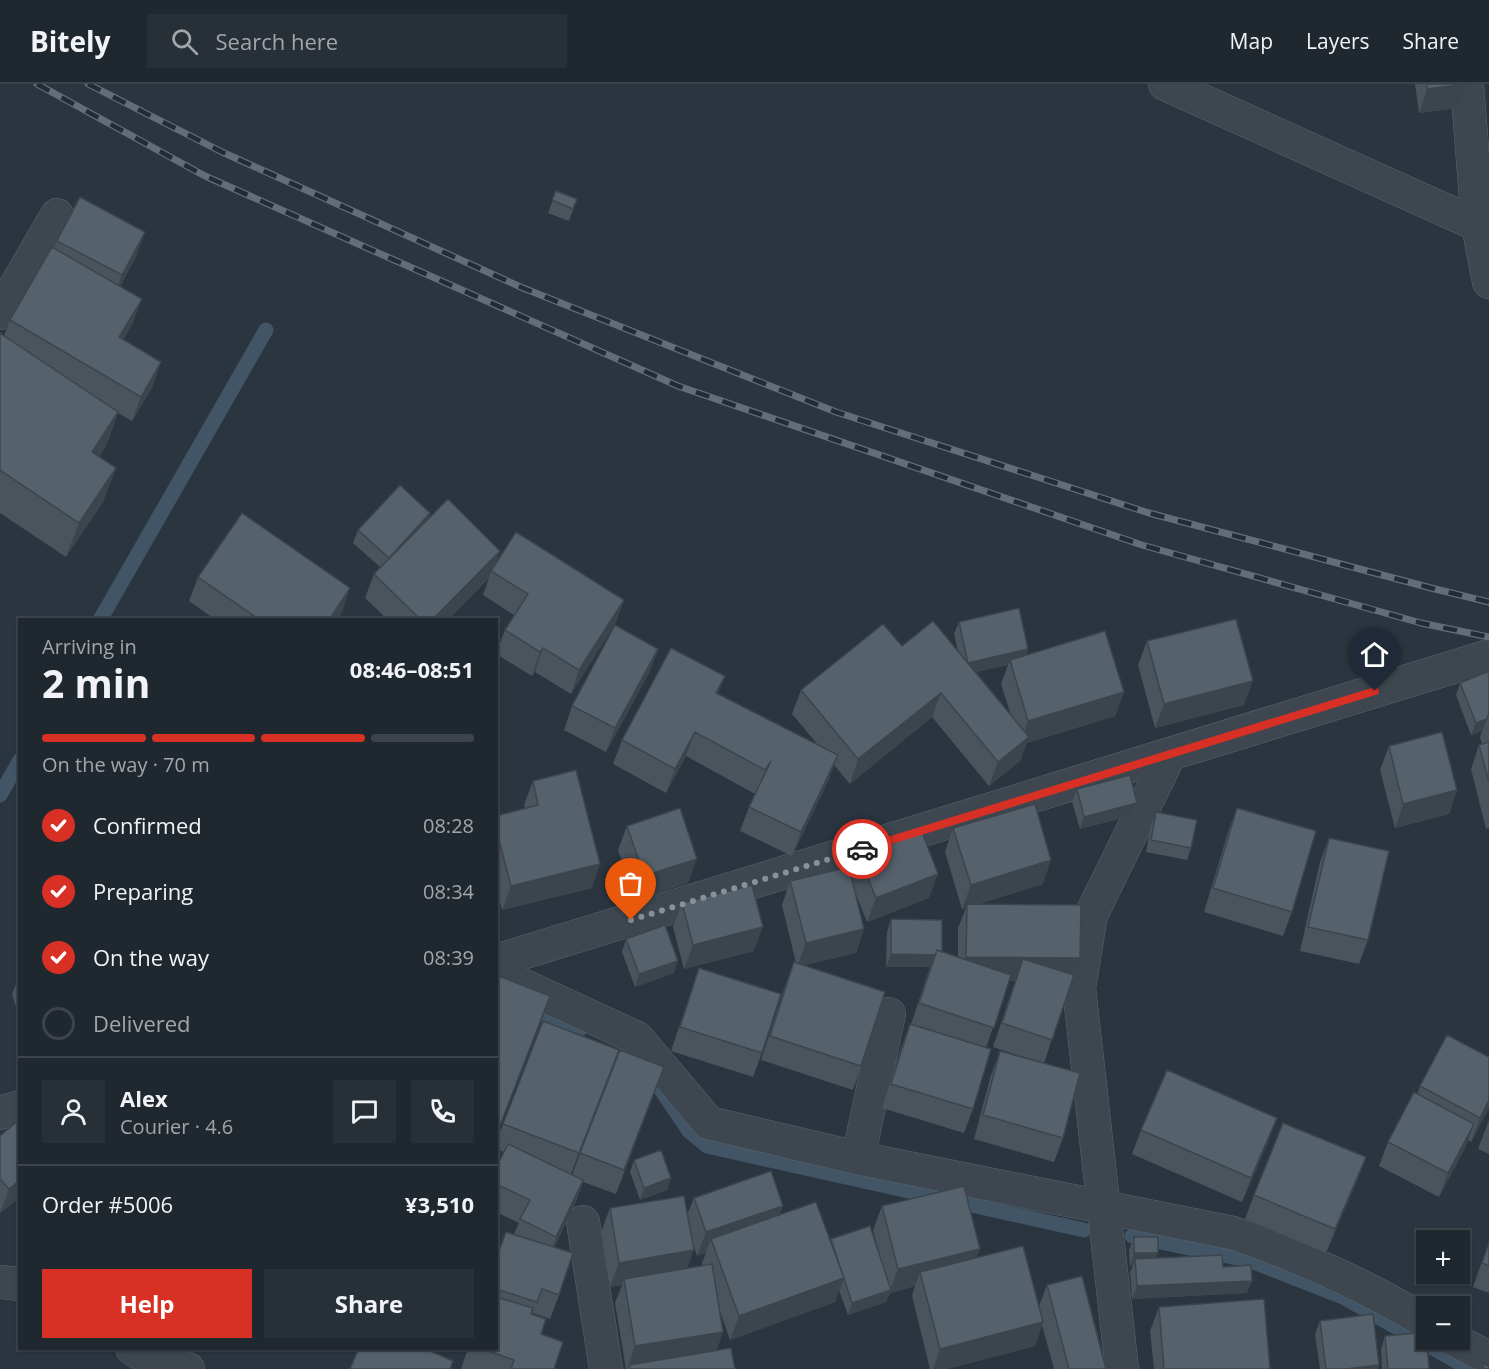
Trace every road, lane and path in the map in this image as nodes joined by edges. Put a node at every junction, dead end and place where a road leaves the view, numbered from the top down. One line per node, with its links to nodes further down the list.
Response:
1 (1165, 84): 4 (street)
2 (1467, 84): 4 (street)
3 (57, 215): 6 (street)
4 (1478, 225): 5 (street)
5 (1489, 282)
6 (0, 313)
7 (1489, 656): 8 (street)
8 (1170, 754): 9 (street); 15 (street)
9 (498, 960)
10 (498, 974): 14 (street)
11 (890, 1014): 14 (street)
12 (18, 1108): 13 (street)
13 (0, 1113)
14 (858, 1158): 15 (street)
15 (1103, 1206): 19 (street); 25 (street)
16 (583, 1222): 24 (street)
17 (0, 1282): 18 (street)
18 (18, 1284)
19 (1416, 1316)
20 (1470, 1348): 22 (street)
21 (138, 1350): 23 (street)
22 (1489, 1358)
23 (188, 1369)
24 (606, 1369)
25 (1122, 1369)

